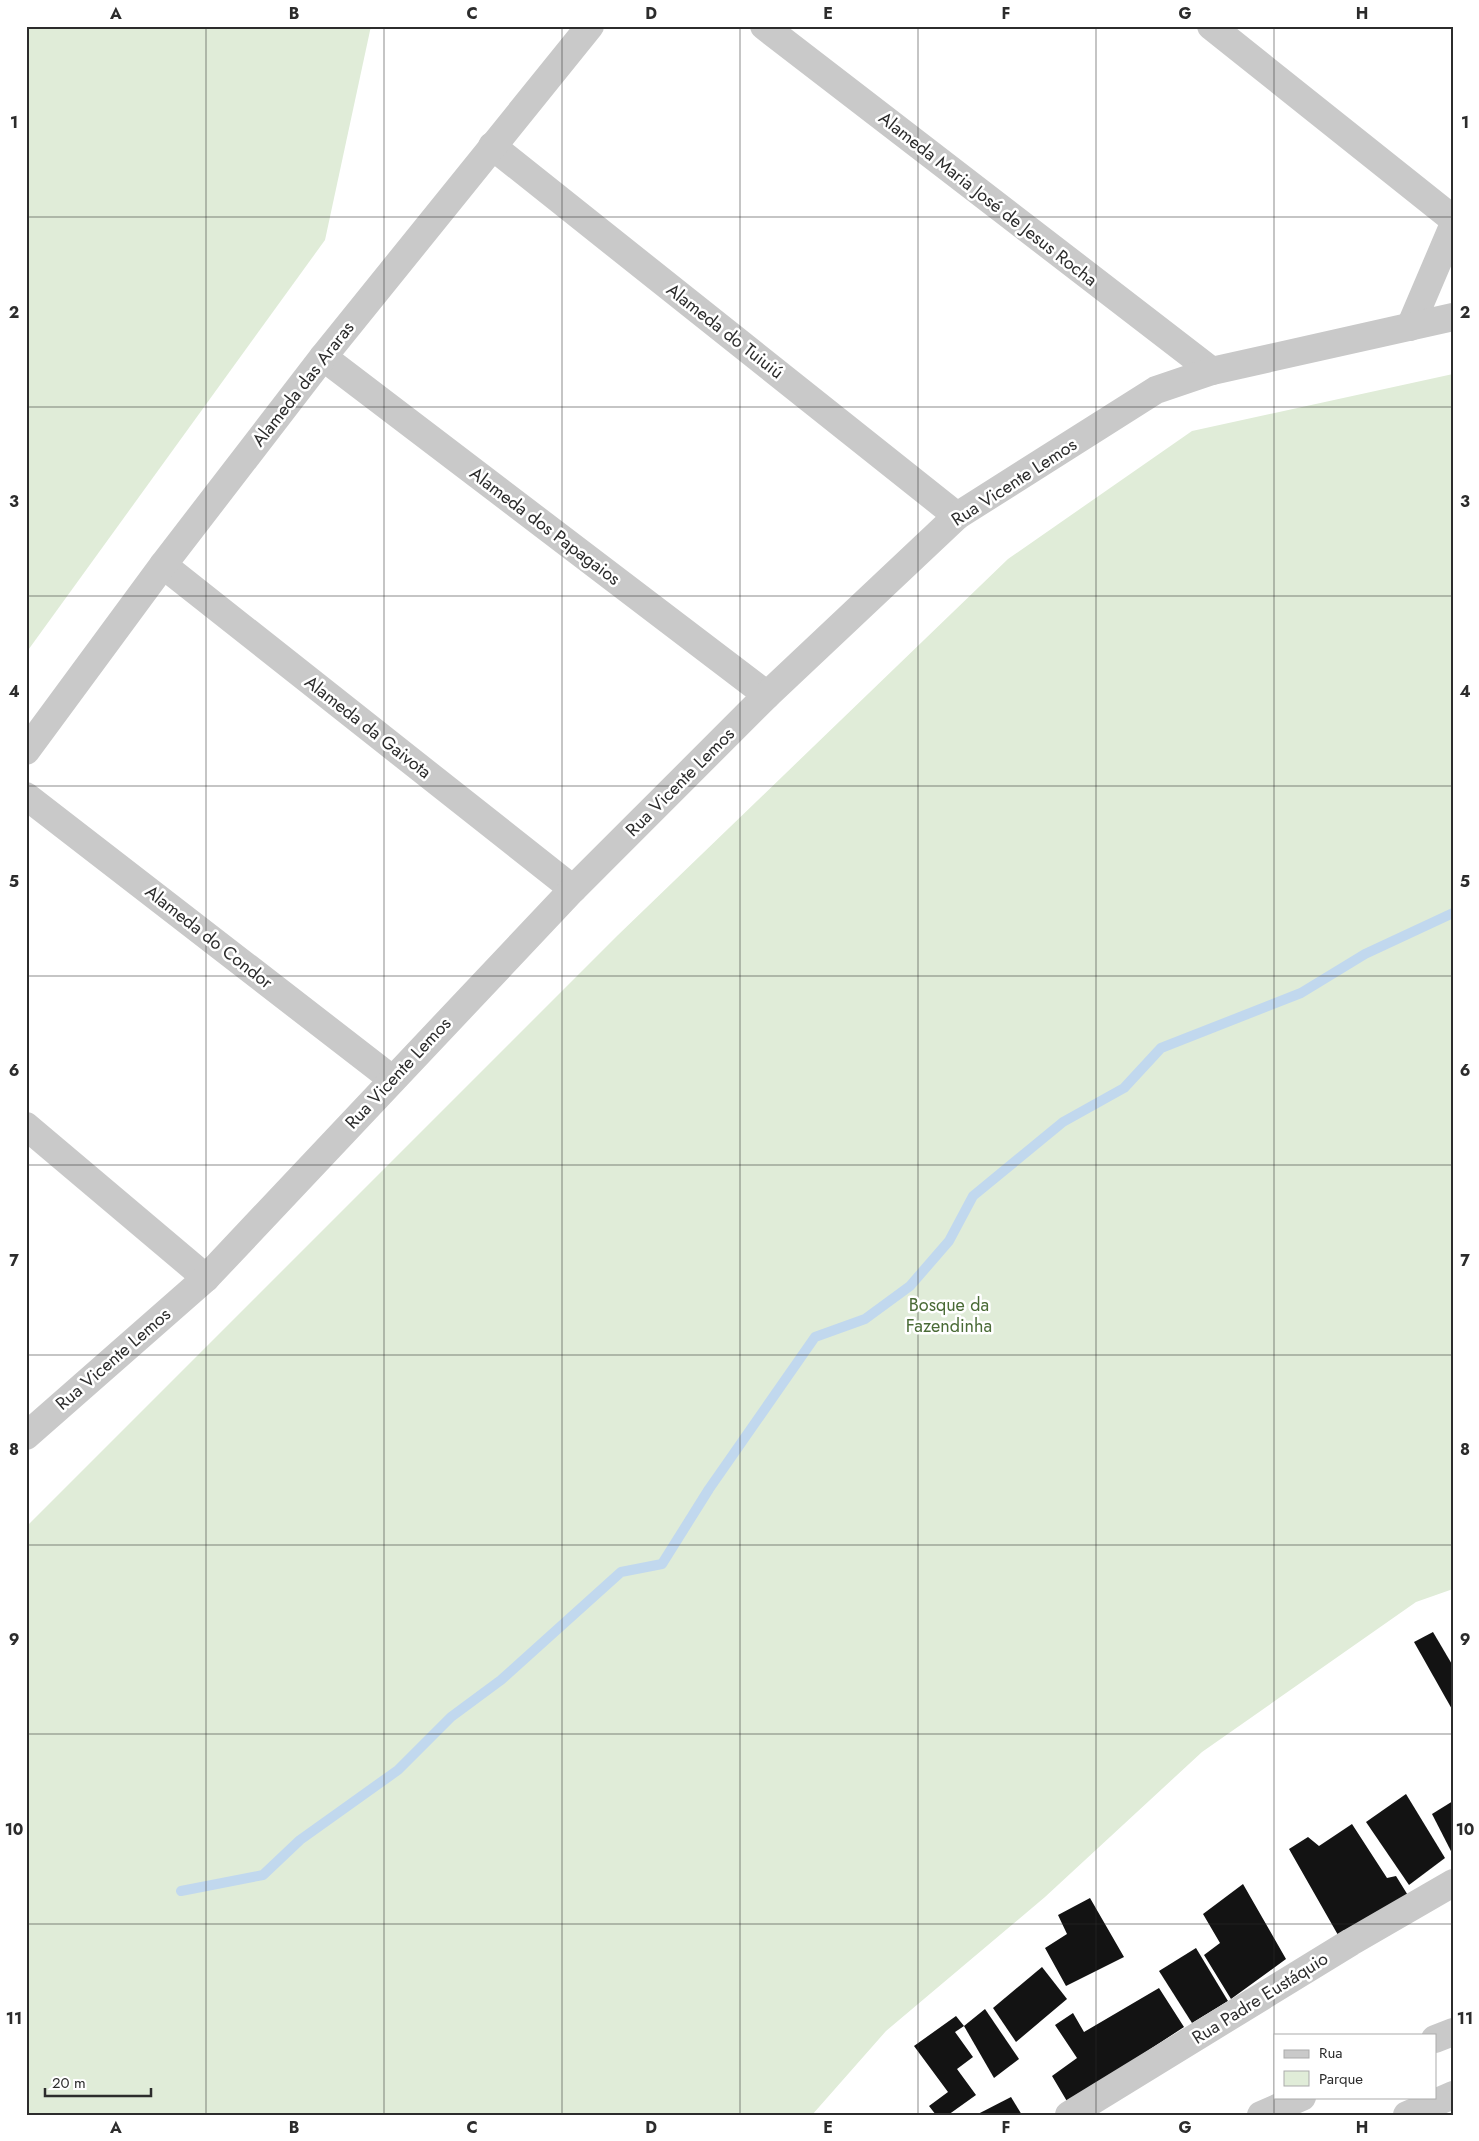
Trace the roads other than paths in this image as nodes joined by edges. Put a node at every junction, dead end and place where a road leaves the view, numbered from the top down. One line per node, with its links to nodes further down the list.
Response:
1 (590, 26): 4 (street, Alameda das Araras)
2 (764, 26): 10 (street, Alameda Maria José de Jesus Rocha)
3 (1210, 26): 5 (street)
4 (492, 146): 9 (street, Alameda das Araras); 11 (street, Alameda do Tuiuiú)
5 (1453, 219)
6 (1453, 226): 8 (street)
7 (1453, 317): 8 (street, Rua Vicente Lemos)
8 (1410, 327): 10 (street, Rua Vicente Lemos)
9 (323, 357): 12 (street, Alameda das Araras); 13 (street, Alameda dos Papagaios)
10 (1212, 371): 11 (street, Rua Vicente Lemos)
11 (957, 516): 13 (street, Rua Vicente Lemos)
12 (163, 565): 14 (street, Alameda das Araras); 16 (street, Alameda da Gaivota)
13 (767, 695): 16 (street, Rua Vicente Lemos)
14 (26, 751)
15 (26, 796): 17 (street, Alameda do Condor)
16 (573, 889): 17 (street, Rua Vicente Lemos)
17 (392, 1079): 19 (street, Rua Vicente Lemos)
18 (26, 1126): 19 (street)
19 (206, 1278): 20 (street, Rua Vicente Lemos)
20 (26, 1436)
21 (1453, 1883): 26 (street, Rua Padre Eustáquio)
22 (1453, 2032): 23 (street)
23 (1436, 2039)
24 (1453, 2095): 28 (street)
25 (1300, 2098): 27 (street)
26 (1069, 2115)
27 (1261, 2115)
28 (1407, 2115)

